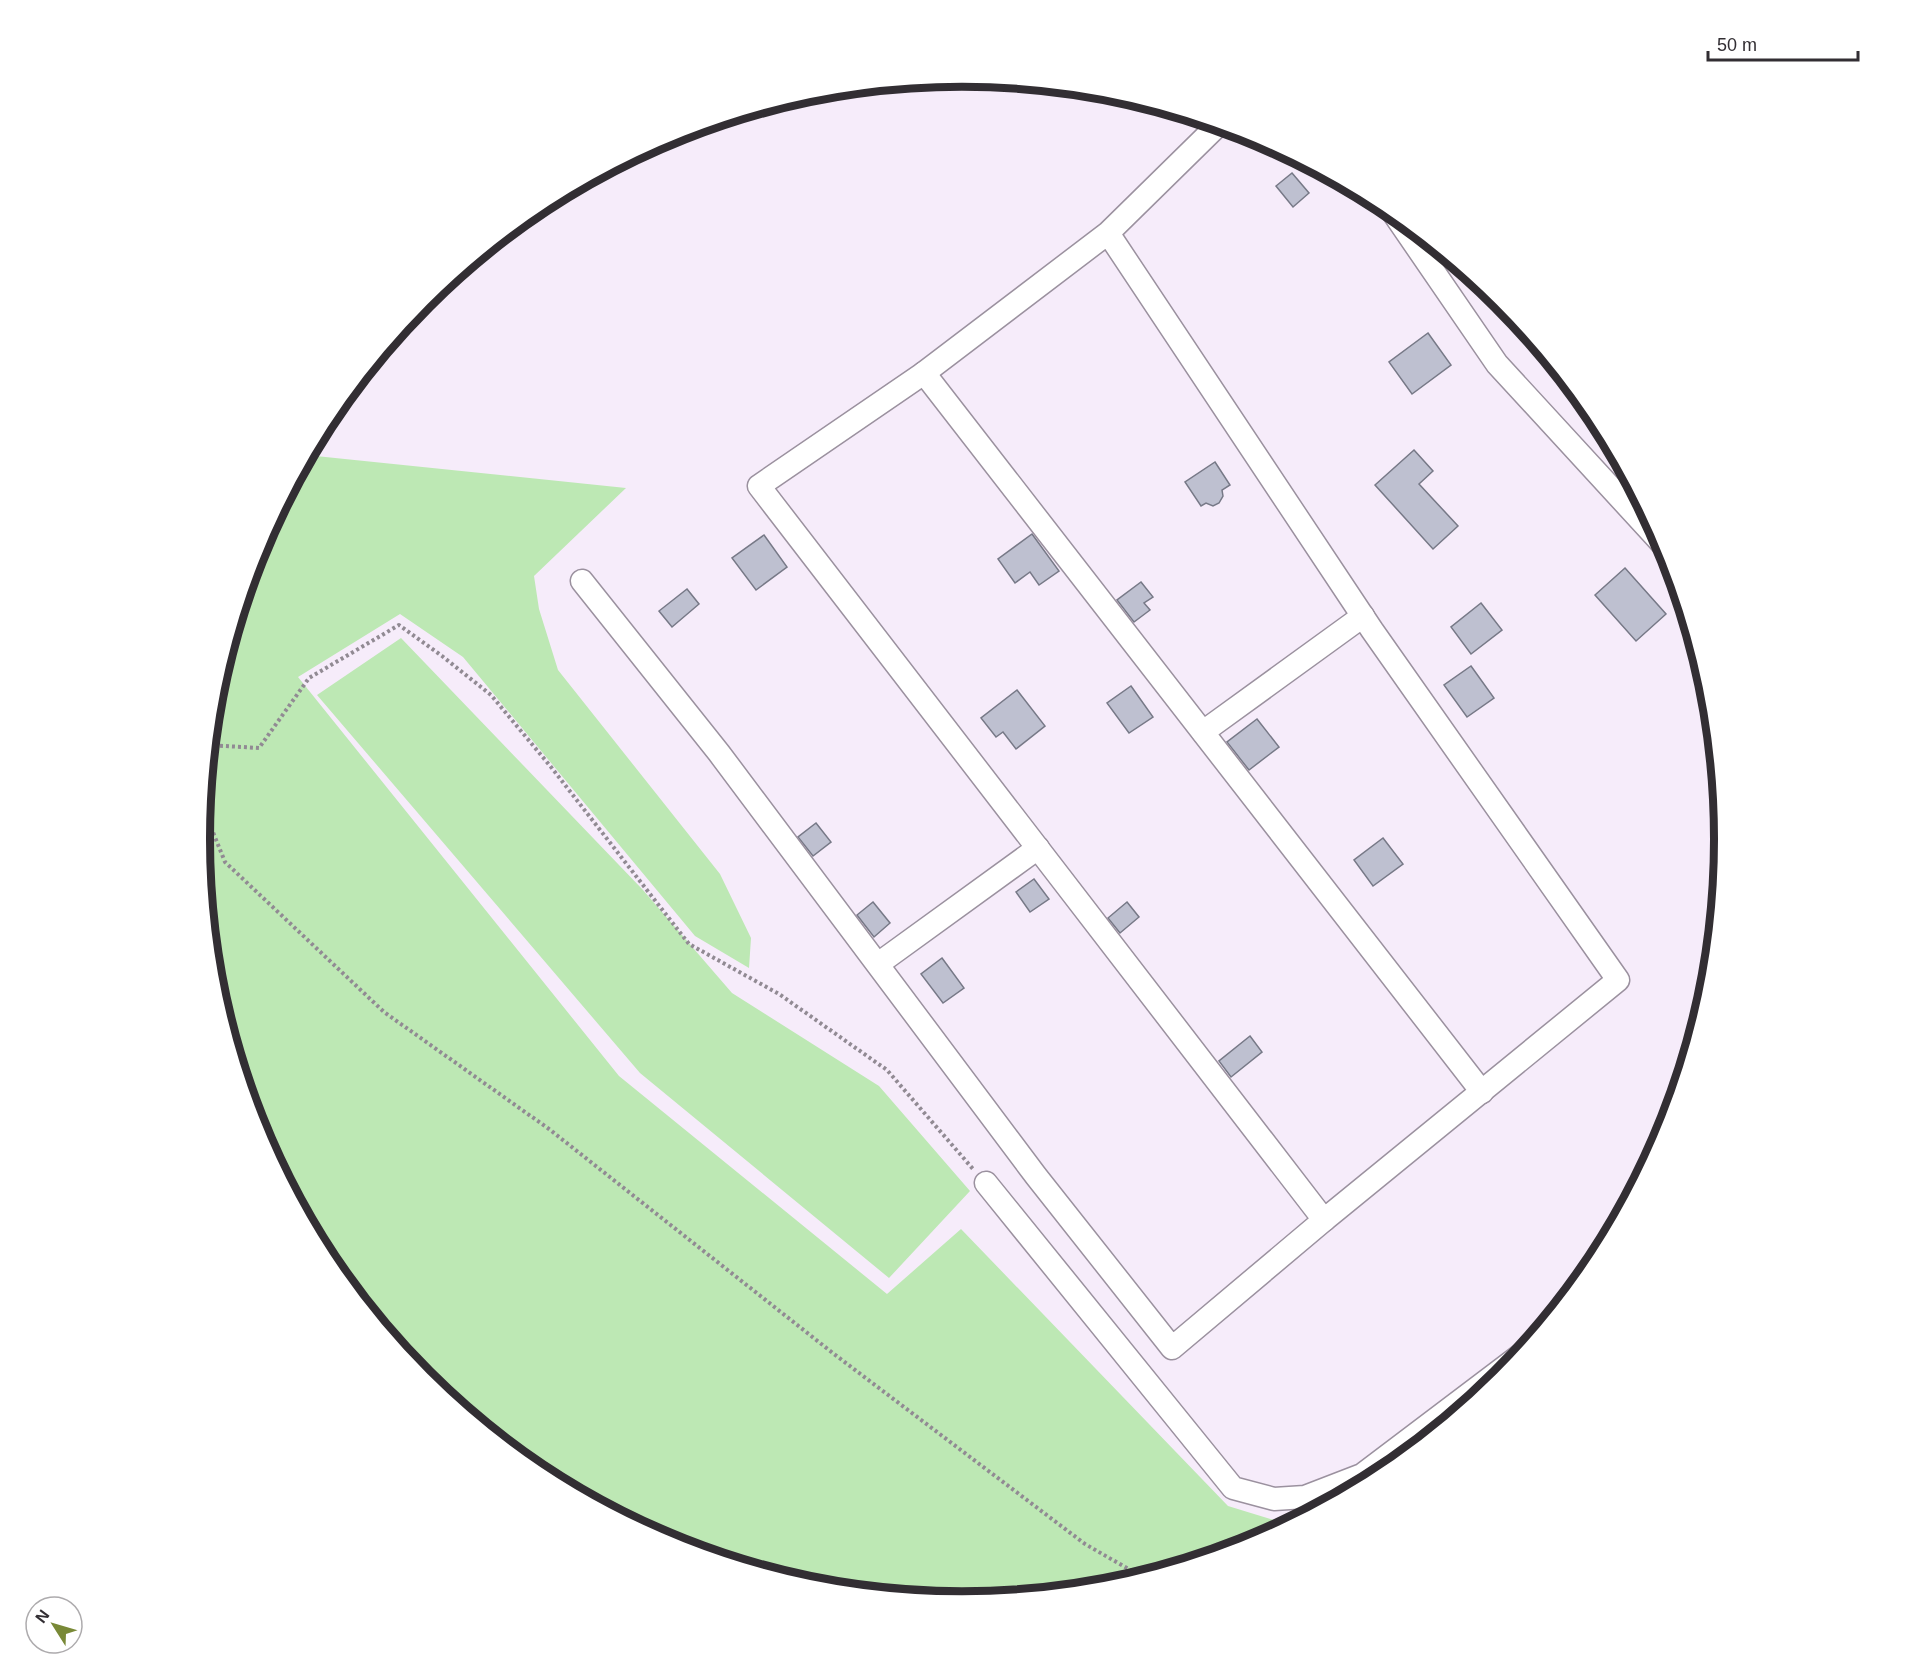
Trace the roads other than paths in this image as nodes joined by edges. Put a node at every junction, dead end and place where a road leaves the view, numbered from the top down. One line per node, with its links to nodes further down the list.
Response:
1 (1213, 130): 2 (street)
2 (1108, 233): 4 (street); 7 (street)
3 (1408, 234): 5 (street)
4 (924, 373): 8 (street); 9 (street)
5 (1645, 525)
6 (582, 581): 10 (street)
7 (1363, 616): 8 (street); 11 (street)
8 (1203, 732): 11 (street)
9 (1038, 848): 10 (street); 13 (street)
10 (878, 964): 13 (street)
11 (1482, 1092): 13 (street)
12 (986, 1183): 14 (street)
13 (1324, 1220)
14 (1474, 1390)

